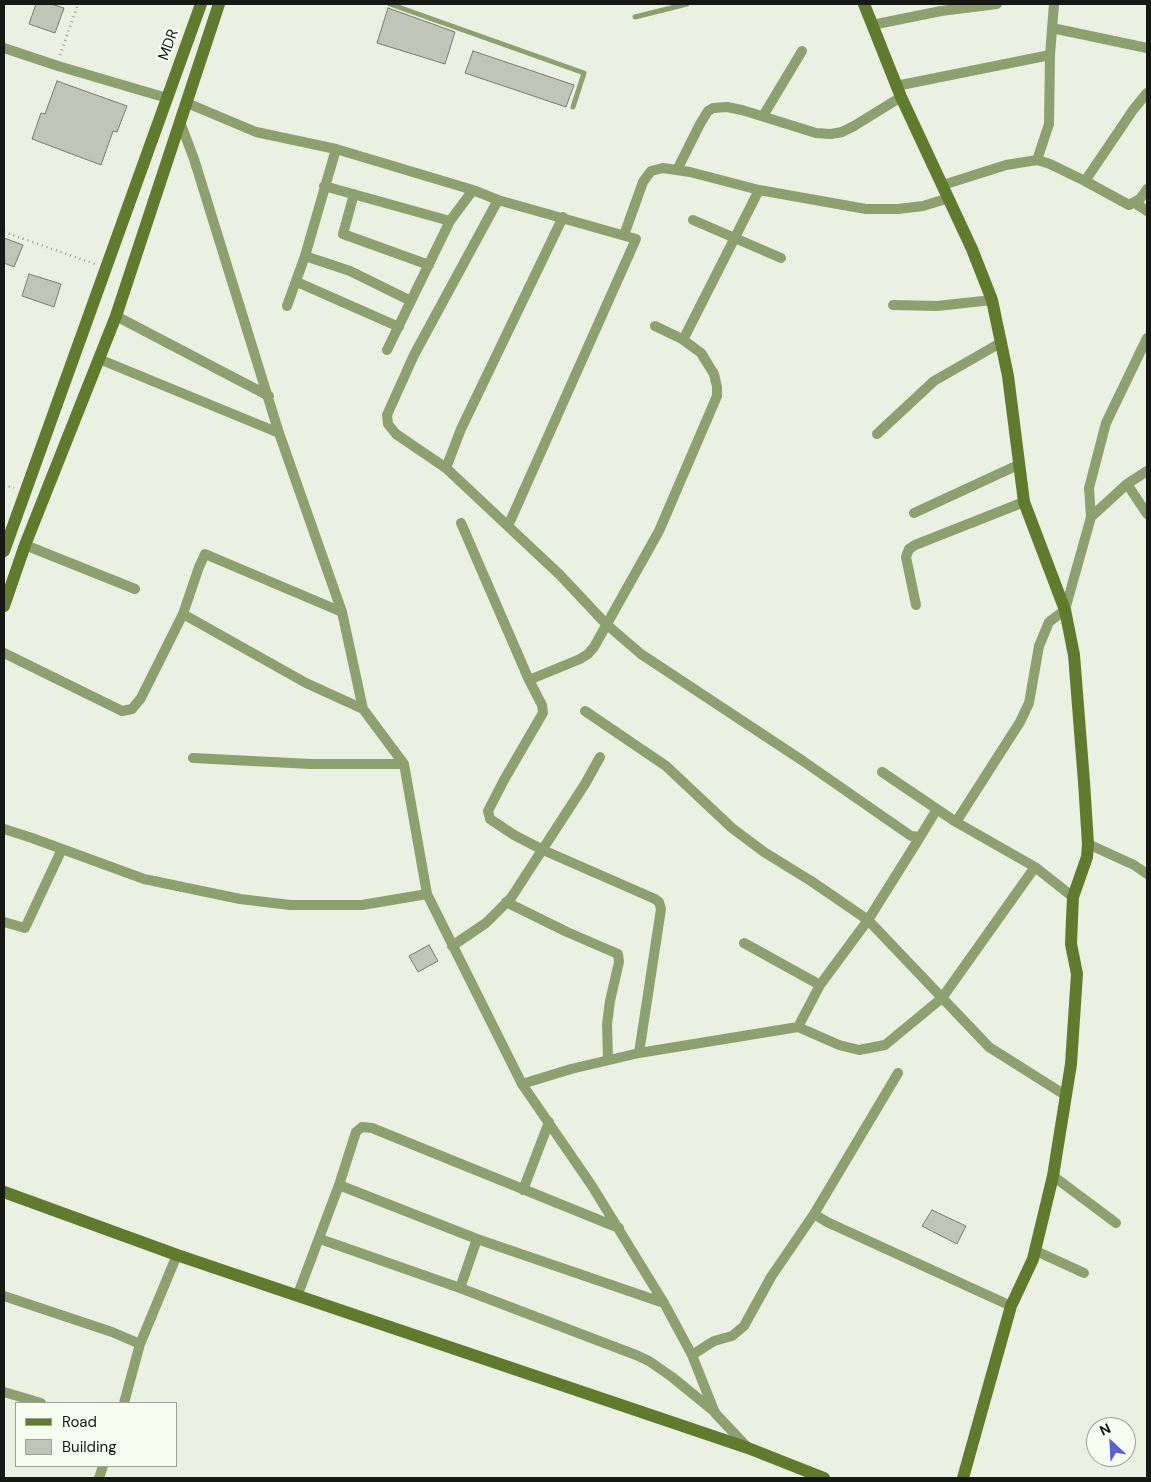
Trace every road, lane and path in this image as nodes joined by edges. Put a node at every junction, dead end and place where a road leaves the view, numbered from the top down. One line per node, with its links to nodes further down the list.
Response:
1 (78, 4): 16 (path)
2 (201, 4): 19 (main road, MDR)
3 (219, 4): 20 (main road)
4 (390, 4): 21 (lane)
5 (687, 4): 9 (lane)
6 (864, 4): 10 (main road)
7 (997, 4): 10 (street)
8 (1054, 4): 11 (street)
9 (636, 17)
10 (872, 25): 17 (main road)
11 (1052, 28): 13 (street); 15 (street)
12 (4, 48): 16 (street)
13 (1147, 48)
14 (802, 50): 22 (street)
15 (1050, 55): 17 (street); 25 (street)
16 (56, 66): 19 (street)
17 (898, 91): 22 (street); 28 (main road)
18 (1147, 93): 27 (street)
19 (166, 98): 47 (main road, MDR)
20 (187, 103): 23 (main road); 24 (street)
21 (573, 107)
22 (763, 116): 26 (street)
23 (180, 122): 53 (main road); 61 (street)
24 (336, 149): 29 (street); 31 (street)
25 (1037, 160): 27 (street); 28 (street)
26 (677, 170): 32 (street); 42 (street)
27 (1085, 181): 36 (street)
28 (942, 185): 34 (main road)
29 (324, 186): 33 (street); 44 (street)
30 (1147, 189): 36 (street)
31 (473, 190): 35 (street); 40 (street)
32 (759, 190): 34 (street); 43 (street)
33 (354, 194): 40 (street); 46 (street)
34 (948, 198): 49 (main road)
35 (498, 200): 38 (street); 65 (street)
36 (1135, 203): 37 (street)
37 (1147, 211)
38 (563, 217): 42 (street); 65 (street)
39 (693, 220): 43 (street)
40 (450, 221): 46 (street)
41 (4, 232): 47 (path)
42 (624, 235): 73 (street)
43 (735, 238): 45 (street); 57 (street)
44 (305, 256): 48 (street); 50 (street)
45 (781, 258)
46 (429, 265): 50 (street)
47 (106, 268): 75 (main road, MDR)
48 (297, 282): 52 (street); 55 (street)
49 (992, 300): 51 (street); 58 (main road)
50 (411, 301): 55 (street)
51 (893, 305)
52 (287, 306)
53 (116, 316): 60 (main road); 61 (street)
54 (655, 326): 57 (street)
55 (399, 327): 59 (street)
56 (1147, 338): 71 (street)
57 (683, 340): 82 (street)
58 (1002, 342): 63 (street); 64 (main road)
59 (388, 350)
60 (100, 358): 62 (street); 74 (main road)
61 (268, 396): 62 (street)
62 (279, 433): 80 (street)
63 (877, 434)
64 (1018, 465): 68 (main road); 69 (street)
65 (446, 468): 73 (street)
66 (1147, 470): 67 (street)
67 (1127, 484): 70 (street); 71 (street)
68 (1024, 502): 77 (street); 79 (main road)
69 (914, 513)
70 (1147, 514)
71 (1091, 517): 79 (street)
72 (461, 524): 84 (street)
73 (508, 526): 82 (street)
74 (25, 545): 76 (street); 78 (main road)
75 (4, 551)
76 (135, 590)
77 (916, 604)
78 (4, 606)
79 (1065, 610): 92 (street); 95 (main road)
80 (342, 612): 81 (street); 85 (street)
81 (183, 614): 83 (street); 85 (street)
82 (606, 624): 84 (street); 94 (street)
83 (4, 653)
84 (529, 680): 97 (street)
85 (363, 709): 89 (street)
86 (585, 711): 103 (street)
87 (192, 758): 89 (street)
88 (600, 758): 97 (street)
89 (404, 764): 100 (street)
90 (882, 772): 91 (street)
91 (938, 809): 92 (street); 94 (street)
92 (956, 822): 98 (street)
93 (4, 829): 96 (street)
94 (920, 837): 103 (street)
95 (1088, 844): 99 (street); 101 (main road)
96 (62, 849): 100 (street); 104 (street)
97 (543, 850): 102 (street); 110 (street)
98 (1035, 867): 101 (street); 108 (street)
99 (1147, 874)
100 (426, 894): 106 (street)
101 (1074, 897): 114 (main road)
102 (506, 902): 106 (street); 111 (street)
103 (868, 920): 107 (street); 108 (street)
104 (4, 922)
105 (744, 943): 107 (street)
106 (452, 946): 113 (street)
107 (820, 985): 109 (street)
108 (942, 998): 109 (street); 114 (street)
109 (798, 1027): 110 (street)
110 (639, 1053): 111 (street)
111 (608, 1060): 113 (street)
112 (898, 1073): 120 (street)
113 (522, 1084): 115 (street)
114 (1066, 1095): 116 (main road)
115 (549, 1122): 118 (street); 122 (street)
116 (1053, 1176): 121 (street); 125 (main road)
117 (339, 1185): 118 (street); 123 (street); 124 (street)
118 (523, 1190): 122 (street)
119 (4, 1192): 126 (main road)
120 (814, 1214): 132 (street); 134 (street)
121 (1116, 1223)
122 (619, 1228): 131 (street)
123 (320, 1238): 128 (street); 129 (street)
124 (477, 1239): 128 (street); 131 (street)
125 (1036, 1250): 127 (street); 132 (main road)
126 (177, 1255): 129 (main road); 133 (street)
127 (1084, 1273)
128 (460, 1288): 138 (street)
129 (298, 1294): 139 (main road)
130 (4, 1296): 133 (street)
131 (664, 1303): 134 (street)
132 (1011, 1306): 141 (main road)
133 (140, 1344): 137 (street)
134 (692, 1355): 138 (street)
135 (4, 1392): 136 (street)
136 (38, 1402)
137 (124, 1402)
138 (716, 1413): 139 (street)
139 (748, 1448): 140 (main road)
140 (824, 1478)
141 (963, 1478)

